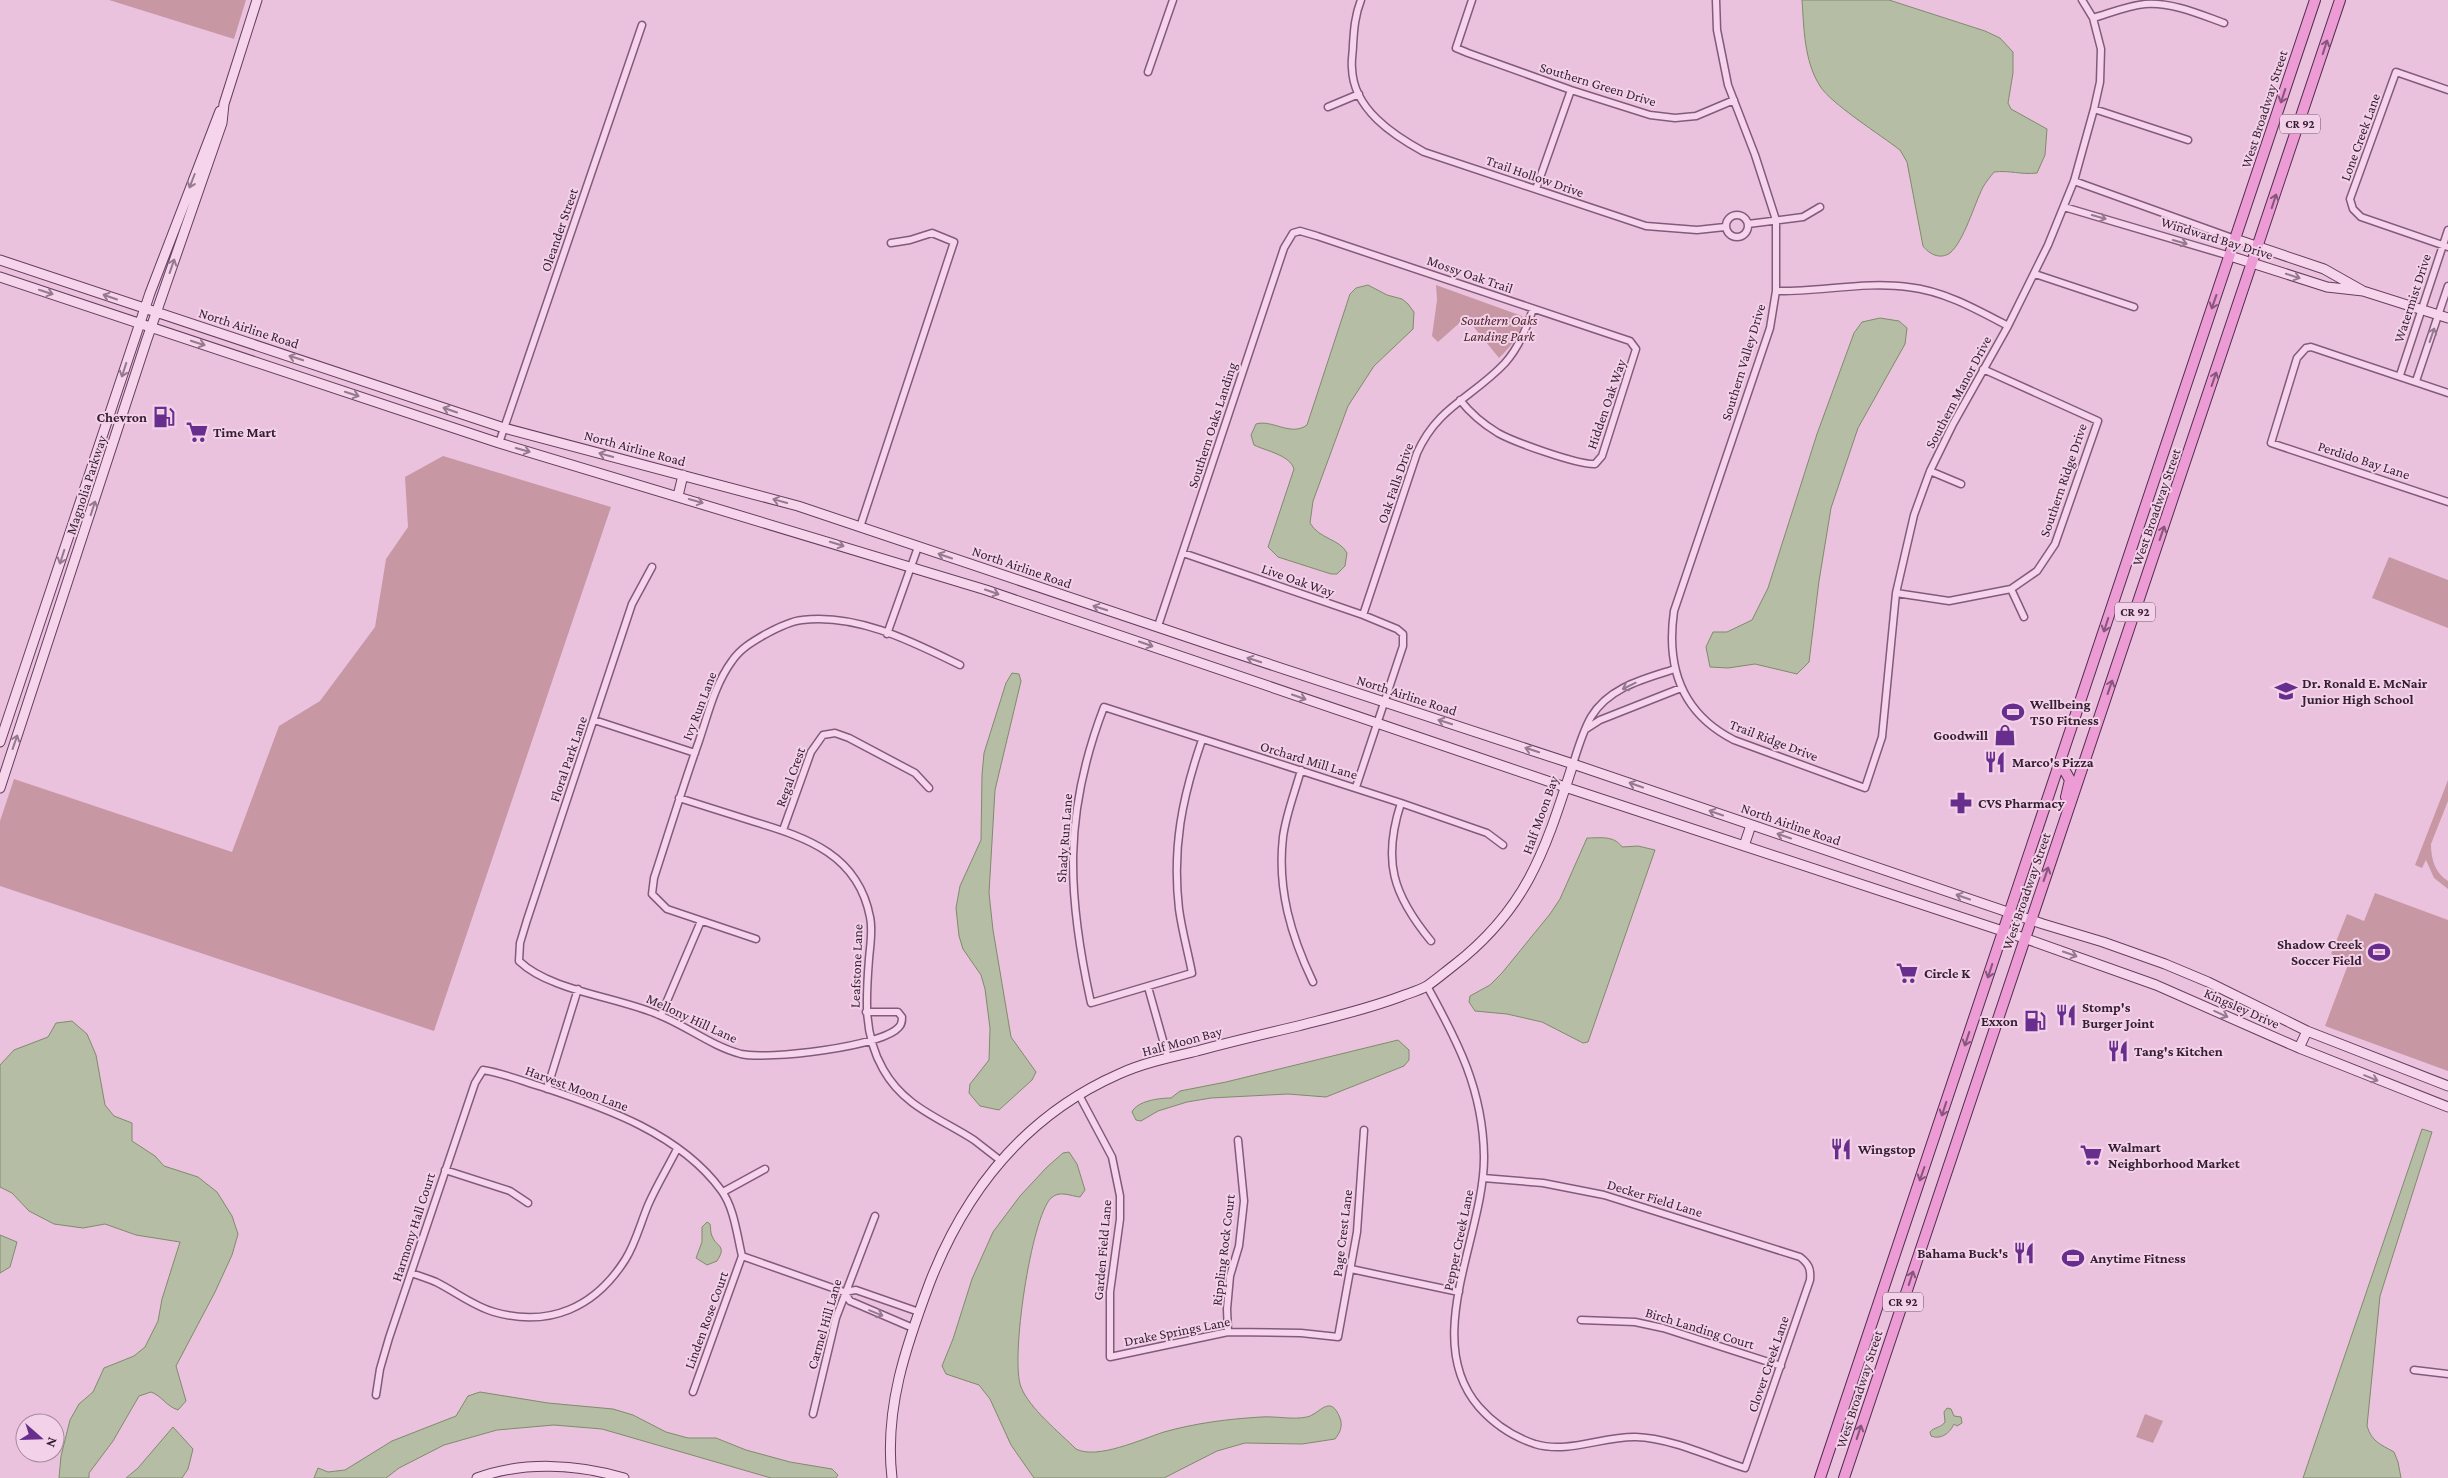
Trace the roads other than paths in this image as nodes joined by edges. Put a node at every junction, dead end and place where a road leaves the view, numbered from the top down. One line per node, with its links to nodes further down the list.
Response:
1 (257, 0): 17 (main road, Magnolia Parkway)
2 (1172, 0): 12 (street)
3 (1361, 0): 15 (street, Trail Hollow Drive)
4 (1472, 0): 13 (street, Southern Green Drive)
5 (1716, 0): 16 (street, Southern Valley Drive)
6 (2082, 0): 9 (street, Southern Manor Drive)
7 (2315, 0): 30 (main road, West Broadway Street / CR 92, one-way to 30)
8 (2340, 0): 33 (main road, West Broadway Street / CR 92, one-way to 8)
9 (2093, 18): 10 (street); 19 (street, Southern Manor Drive)
10 (2224, 23)
11 (642, 25): 58 (street, Oleander Street)
12 (1148, 72)
13 (1571, 90): 16 (street, Southern Green Drive); 22 (street)
14 (2448, 90): 32 (street, Lone Creek Lane)
15 (1359, 94): 18 (street); 22 (street, Trail Hollow Drive)
16 (1734, 100): 25 (street, Southern Valley Drive)
17 (224, 104): 43 (main road, Magnolia Parkway, one-way to 43); 46 (main road, Magnolia Parkway, one-way to 17)
18 (1328, 107)
19 (2094, 109): 20 (street); 21 (street, Southern Manor Drive)
20 (2188, 140)
21 (2074, 181): 24 (street, Southern Manor Drive); 30 (street, Windward Bay Drive)
22 (1536, 189): 27 (street, Trail Hollow Drive)
23 (1820, 207): 25 (street, Trail Hollow Drive)
24 (2064, 207): 34 (street, Windward Bay Drive, one-way to 34); 37 (street, Southern Manor Drive)
25 (1776, 220): 26 (street, Trail Hollow Drive); 41 (street, Southern Valley Drive)
26 (1748, 224): 27 (street, Trail Hollow Drive); 27 (street, Trail Hollow Drive)
27 (1725, 227)
28 (2448, 230): 32 (street, Watermist Drive)
29 (1293, 233): 44 (street, Mossy Oak Trail); 67 (street, Southern Oaks Landing)
30 (2235, 239): 33 (main road, Windward Bay Drive); 34 (main road, West Broadway Street / CR 92)
31 (891, 243): 65 (street)
32 (2445, 246): 45 (street, Watermist Drive)
33 (2259, 248): 36 (main road, West Broadway Street / CR 92); 40 (main road, Windward Bay Drive)
34 (2230, 256): 36 (main road, Windward Bay Drive); 88 (main road, West Broadway Street / CR 92, one-way to 88)
35 (0, 260): 43 (main road, North Airline Road, one-way to 35)
36 (2253, 264): 40 (main road, Windward Bay Drive, one-way to 40); 99 (main road, West Broadway Street / CR 92, one-way to 36)
37 (2035, 274): 42 (street); 50 (street, Southern Manor Drive)
38 (0, 277): 49 (main road, one-way to 49)
39 (2448, 286): 47 (street)
40 (2363, 291): 45 (main road, Windward Bay Drive)
41 (1776, 292): 50 (street); 77 (street, Southern Valley Drive)
42 (2134, 307)
43 (145, 308): 46 (main road, North Airline Road); 49 (main road, Magnolia Parkway)
44 (1533, 308): 52 (street, Mossy Oak Trail); 57 (street, Oak Falls Drive)
45 (2421, 310): 47 (main road, Windward Bay Drive); 54 (street, Watermist Drive)
46 (157, 312): 51 (main road, Magnolia Parkway); 58 (main road, North Airline Road, one-way to 46)
47 (2438, 315): 48 (main road, Windward Bay Drive); 55 (street, one-way to 47)
48 (2448, 318)
49 (140, 324): 51 (main road); 85 (main road, Magnolia Parkway, one-way to 85)
50 (2008, 326): 53 (street, Southern Manor Drive)
51 (151, 328): 59 (main road, one-way to 59); 90 (main road, Magnolia Parkway, one-way to 51)
52 (1636, 350): 57 (street, Hidden Oak Way)
53 (1983, 369): 60 (street, Southern Manor Drive); 70 (street, Southern Ridge Drive)
54 (2400, 375): 55 (street); 64 (street, Perdido Bay Lane)
55 (2416, 381): 56 (street)
56 (2448, 393)
57 (1460, 400): 72 (street, Oak Falls Drive)
58 (504, 428): 59 (street, Oleander Street); 61 (main road, North Airline Road, one-way to 58)
59 (499, 443): 63 (main road, one-way to 63)
60 (1930, 471): 62 (street); 71 (street, Southern Manor Drive)
61 (683, 475): 63 (main road); 65 (main road, North Airline Road, one-way to 61)
62 (1961, 484)
63 (678, 496): 69 (main road, one-way to 69)
64 (2448, 502)
65 (860, 527): 66 (main road, North Airline Road)
66 (918, 546): 69 (street); 74 (main road, North Airline Road, one-way to 66)
67 (1183, 553): 72 (street, Live Oak Way); 74 (street, Southern Oaks Landing)
68 (652, 567): 81 (street, Floral Park Lane)
69 (911, 567): 75 (street); 82 (main road, one-way to 82)
70 (2011, 589): 71 (street, Southern Ridge Drive); 73 (street)
71 (1896, 593): 94 (street, Southern Manor Drive)
72 (1364, 615): 79 (street, Live Oak Way)
73 (2024, 617)
74 (1158, 626): 79 (main road, North Airline Road, one-way to 74)
75 (887, 634): 76 (street, Ivy Run Lane); 86 (street, Ivy Run Lane)
76 (960, 665)
77 (1674, 669): 78 (street, Trail Ridge Drive); 83 (street, Half Moon Bay, one-way to 83)
78 (1681, 688): 83 (street); 94 (street, Trail Ridge Drive)
79 (1384, 702): 82 (street); 87 (main road, North Airline Road, one-way to 79)
80 (1104, 707): 84 (street, Orchard Mill Lane); 112 (street, Shady Run Lane)
81 (594, 720): 86 (street); 109 (street, Floral Park Lane)
82 (1377, 723): 91 (main road); 93 (street)
83 (1585, 730): 87 (street, Half Moon Bay)
84 (1202, 740): 89 (street, Orchard Mill Lane); 112 (street)
85 (0, 742)
86 (694, 753): 95 (street, Ivy Run Lane)
87 (1573, 764): 91 (main road, Half Moon Bay); 97 (main road, North Airline Road, one-way to 87)
88 (2058, 768): 99 (main road); 102 (main road, West Broadway Street / CR 92)
89 (1302, 770): 93 (street, Orchard Mill Lane); 110 (street)
90 (1, 782)
91 (1565, 787): 101 (main road); 111 (main road, Half Moon Bay)
92 (928, 788): 98 (street, Regal Crest)
93 (1356, 788): 96 (street, Orchard Mill Lane)
94 (1865, 788)
95 (679, 798): 98 (street, Leafstone Lane); 104 (street, Ivy Run Lane)
96 (1401, 803): 100 (street, Orchard Mill Lane); 108 (street)
97 (1750, 825): 101 (main road); 102 (main road, North Airline Road, one-way to 97)
98 (784, 830): 114 (street, Leafstone Lane)
99 (2059, 835): 103 (main road, West Broadway Street / CR 92, one-way to 99)
100 (1503, 845)
101 (1744, 846): 105 (main road)
102 (2009, 912): 103 (main road, North Airline Road); 105 (main road, West Broadway Street / CR 92)
103 (2030, 920): 106 (main road, West Broadway Street / CR 92); 116 (main road, Kingsley Drive)
104 (701, 921): 107 (street); 115 (street)
105 (2003, 931): 106 (main road); 157 (main road, West Broadway Street / CR 92, one-way to 157)
106 (2024, 938): 118 (main road, Kingsley Drive, one-way to 118); 158 (main road, West Broadway Street / CR 92, one-way to 106)
107 (756, 939)
108 (1430, 941)
109 (519, 961): 113 (street, Mellony Hill Lane)
110 (1313, 982)
111 (1427, 986): 119 (main road, Half Moon Bay); 131 (street, Pepper Creek Lane)
112 (1148, 987): 119 (street)
113 (578, 989): 115 (street, Mellony Hill Lane); 122 (street)
114 (866, 1012): 117 (street, Leafstone Lane); 117 (street, Mellony Hill Lane)
115 (661, 1015): 117 (street, Mellony Hill Lane)
116 (2307, 1031): 118 (main road); 121 (main road, Kingsley Drive)
117 (871, 1040): 128 (street, Leafstone Lane)
118 (2299, 1048): 124 (main road, Kingsley Drive, one-way to 124)
119 (1168, 1058): 123 (main road, Half Moon Bay)
120 (483, 1070): 122 (street, Harvest Moon Lane); 130 (street, Harmony Hall Court)
121 (2448, 1086)
122 (547, 1089): 127 (street, Harvest Moon Lane)
123 (1079, 1095): 128 (main road, Half Moon Bay); 146 (street, Garden Field Lane)
124 (2448, 1107)
125 (1364, 1130): 137 (street, Page Crest Lane)
126 (1238, 1140): 144 (street, Rippling Rock Court)
127 (677, 1149): 132 (street, Harvest Moon Lane); 138 (street)
128 (1001, 1161): 141 (main road, Half Moon Bay)
129 (765, 1169): 132 (street)
130 (445, 1170): 133 (street); 138 (street, Harmony Hall Court)
131 (1483, 1178): 136 (street, Decker Field Lane); 140 (street, Pepper Creek Lane)
132 (723, 1192): 135 (street, Harvest Moon Lane)
133 (528, 1203)
134 (875, 1216): 139 (street, Carmel Hill Lane)
135 (742, 1256): 139 (street); 150 (street, Linden Rose Court)
136 (1810, 1268): 147 (street, Clover Creek Lane)
137 (1351, 1269): 140 (street); 145 (street, Page Crest Lane)
138 (411, 1273): 151 (street, Harmony Hall Court)
139 (844, 1292): 141 (street); 143 (street, one-way to 143); 152 (street, Carmel Hill Lane)
140 (1459, 1292): 153 (street, Pepper Creek Lane)
141 (919, 1312): 143 (main road, Half Moon Bay)
142 (1582, 1320): 147 (street, Birch Landing Court)
143 (913, 1328): 156 (main road, Half Moon Bay)
144 (1228, 1332): 145 (street, Drake Springs Lane); 146 (street, Drake Springs Lane)
145 (1338, 1337)
146 (1110, 1356)
147 (1780, 1366): 153 (street, Clover Creek Lane)
148 (2414, 1370): 149 (street)
149 (2448, 1374)
150 (693, 1392)
151 (376, 1395)
152 (813, 1414)
153 (1745, 1468)
154 (617, 1477): 155 (main road)
155 (477, 1478)
156 (892, 1478)
157 (1820, 1478)
158 (1844, 1478)

